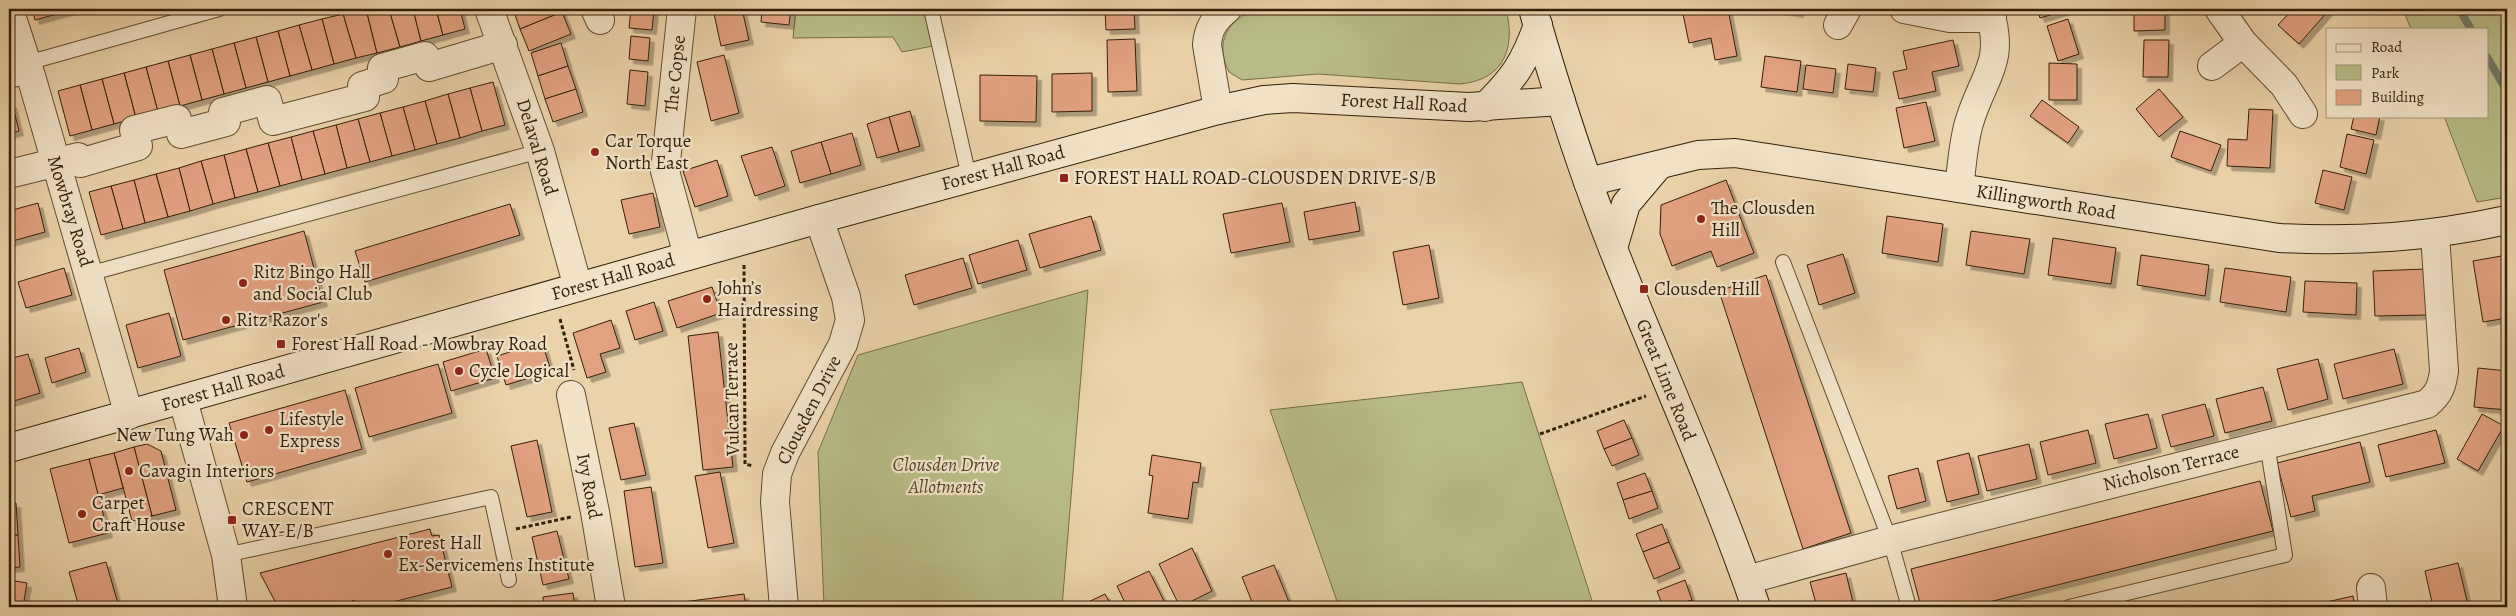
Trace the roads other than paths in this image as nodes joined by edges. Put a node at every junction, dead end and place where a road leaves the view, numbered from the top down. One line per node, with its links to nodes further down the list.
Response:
1 (9, 9): 14 (street, Mowbray Road)
2 (219, 9): 14 (lane)
3 (489, 9): 12 (street, Delaval Road)
4 (682, 9): 30 (street, The Copse)
5 (931, 9): 23 (lane)
6 (1227, 9): 17 (street)
7 (1904, 9): 9 (street)
8 (2219, 9): 11 (street)
9 (1991, 13): 25 (street)
10 (1536, 17): 15 (street, Great Lime Road); 16 (street)
11 (2243, 43): 13 (street); 18 (street)
12 (503, 45): 19 (street, Delaval Road); 20 (street)
13 (2212, 66)
14 (22, 73): 20 (street, Mowbray Road)
15 (1561, 101): 16 (street, Forest Hall Road); 24 (street, Great Lime Road)
16 (1485, 107): 17 (street, Forest Hall Road)
17 (1218, 110): 23 (street, Forest Hall Road)
18 (2303, 114)
19 (540, 151): 32 (lane); 33 (street, Delaval Road)
20 (55, 162): 22 (street); 32 (street, Mowbray Road)
21 (1659, 164): 24 (street, Killingworth Road); 25 (street, Killingworth Road); 29 (street)
22 (9, 174)
23 (968, 177): 26 (street, Forest Hall Road)
24 (1588, 182): 29 (street, Great Lime Road)
25 (1959, 188): 28 (street, Killingworth Road)
26 (819, 219): 30 (street, Forest Hall Road); 45 (street, Clousden Drive)
27 (2507, 220): 28 (street, Killingworth Road)
28 (2435, 234): 37 (street, Nicholson Terrace)
29 (1613, 248): 42 (street, Great Lime Road)
30 (688, 256): 33 (street, Forest Hall Road)
31 (1783, 262): 39 (lane)
32 (88, 274): 36 (street, Mowbray Road)
33 (565, 291): 35 (street, Forest Hall Road)
34 (571, 395): 44 (street, Ivy Road)
35 (183, 400): 36 (street, Forest Hall Road); 40 (street)
36 (128, 415): 38 (street, Forest Hall Road)
37 (2267, 444): 39 (street, Nicholson Terrace); 48 (lane)
38 (9, 448)
39 (1890, 540): 42 (street, Nicholson Terrace); 47 (lane)
40 (226, 556): 41 (lane); 43 (street)
41 (509, 580)
42 (1746, 580): 46 (street, Great Lime Road)
43 (238, 606)
44 (611, 607)
45 (784, 607)
46 (1756, 607)
47 (1909, 607)
48 (2069, 607)

